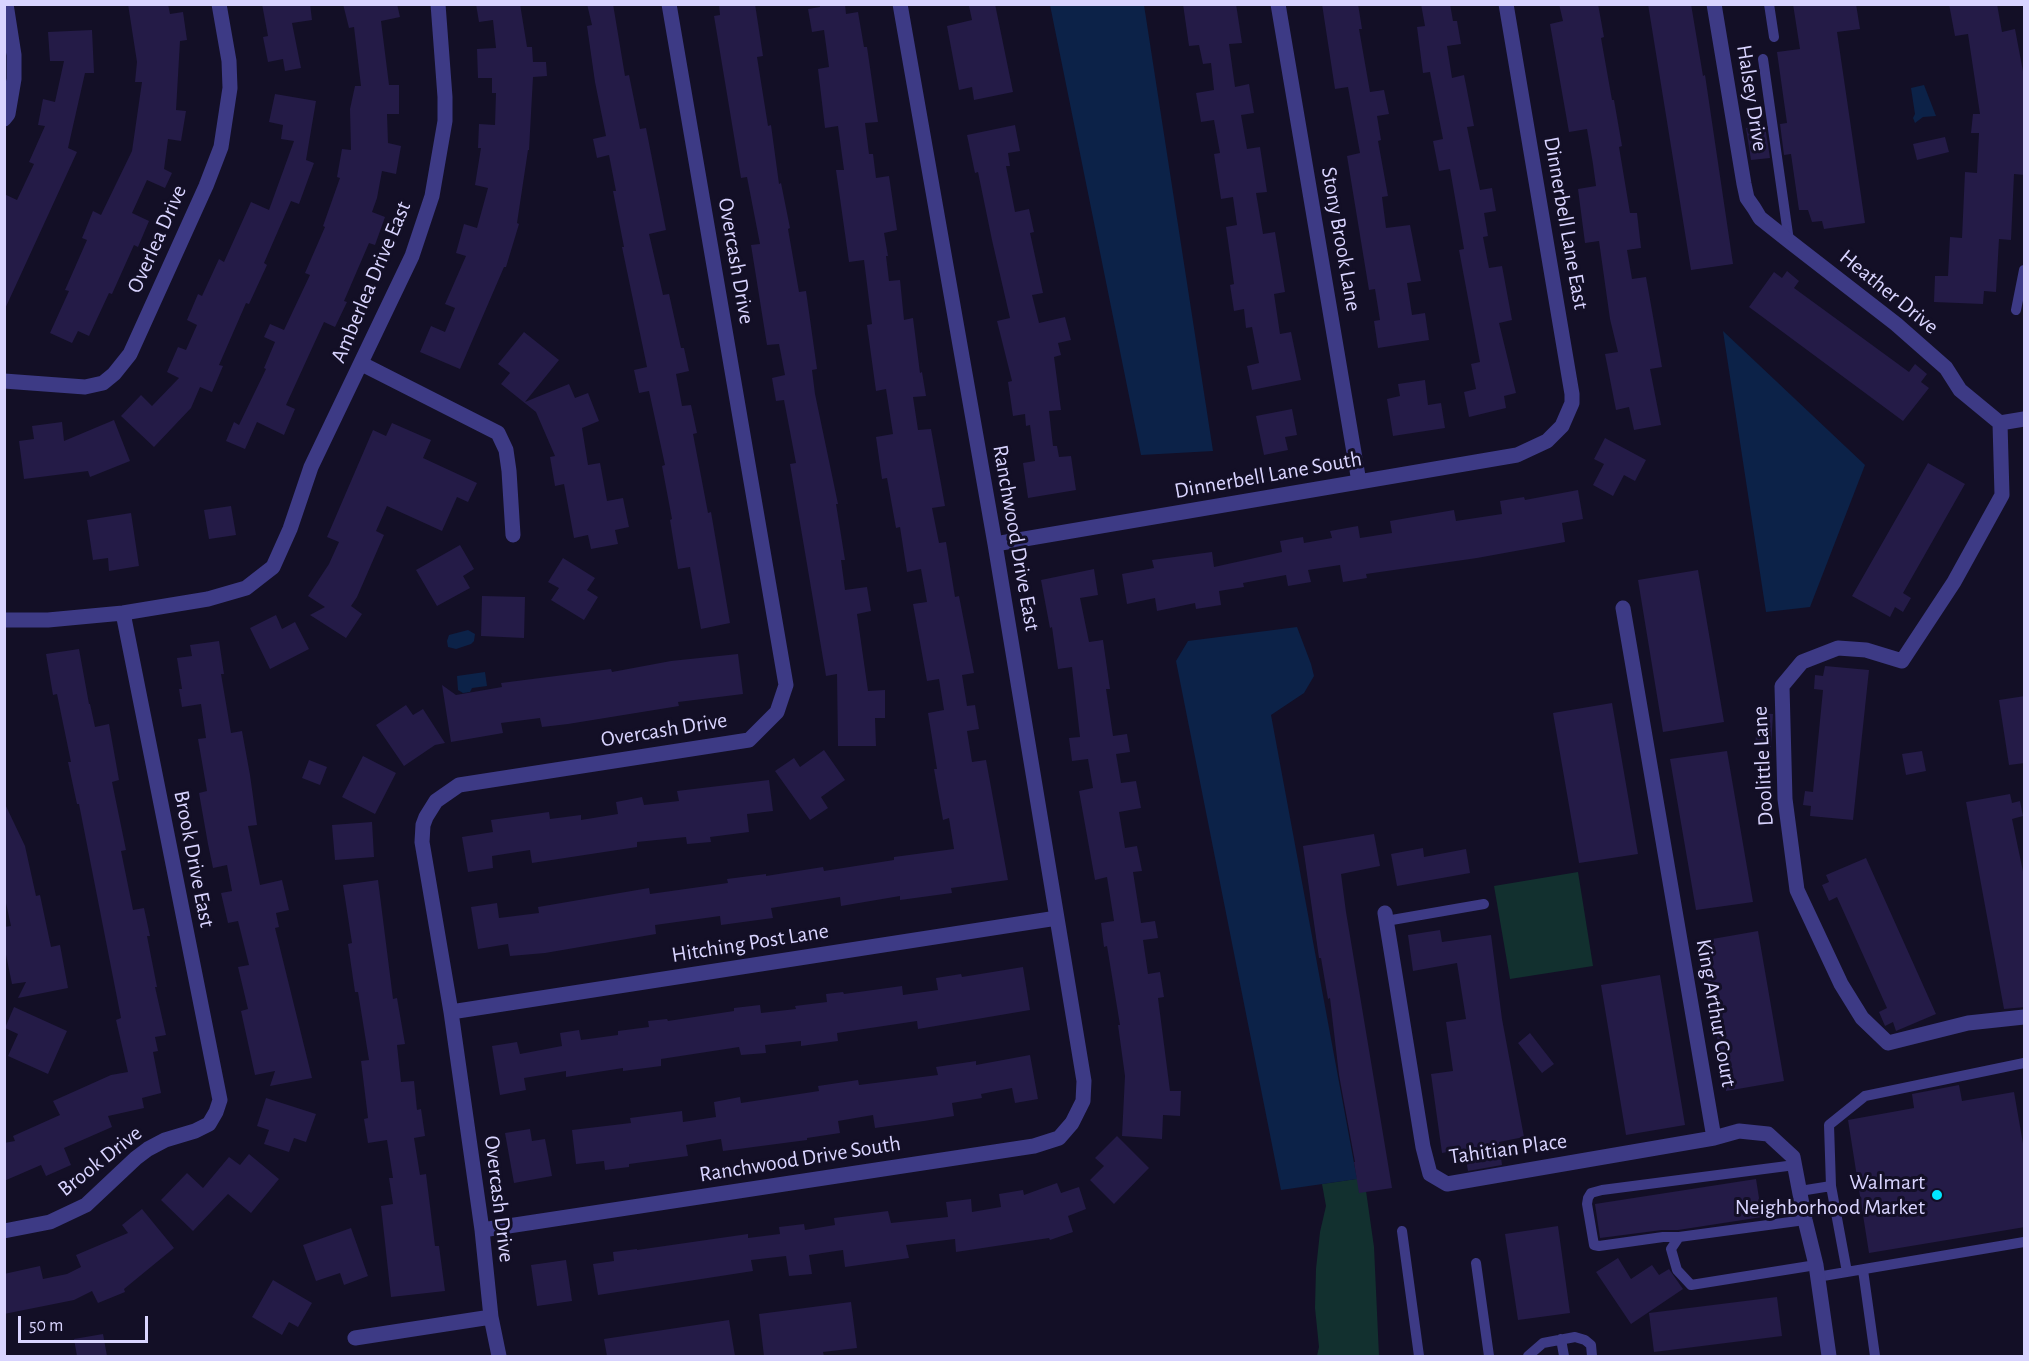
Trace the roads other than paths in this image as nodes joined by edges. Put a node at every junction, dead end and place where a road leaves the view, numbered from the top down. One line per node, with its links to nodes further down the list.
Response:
1 (6, 4): 12 (street)
2 (219, 4): 18 (street, Overlea Drive)
3 (438, 4): 17 (street, Amberlea Drive East)
4 (669, 4): 31 (street, Overcash Drive)
5 (900, 4): 24 (street, Ranchwood Drive East)
6 (1278, 4): 22 (street, Stony Brook Lane)
7 (1506, 4): 21 (street, Dinnerbell Lane East)
8 (1714, 4): 13 (street, Halsey Drive)
9 (1768, 4): 10 (lane)
10 (1774, 37)
11 (1763, 59): 14 (lane)
12 (4, 119)
13 (1748, 198): 14 (street, Heather Drive)
14 (1789, 241): 20 (street, Heather Drive)
15 (2025, 270): 16 (lane)
16 (2016, 310)
17 (362, 364): 23 (street); 26 (street, Amberlea Drive East)
18 (4, 381)
19 (2025, 419): 20 (street)
20 (2000, 423): 32 (street, Doolittle Lane)
21 (1547, 441): 22 (street, Dinnerbell Lane South)
22 (1359, 482): 24 (street, Dinnerbell Lane South)
23 (513, 535)
24 (995, 544): 30 (street, Ranchwood Drive East)
25 (1623, 608): 37 (street, King Arthur Court)
26 (123, 613): 27 (street, Amberlea Drive East); 36 (street, Brook Drive East)
27 (4, 620)
28 (1484, 904): 29 (lane)
29 (1385, 917): 37 (street, Tahitian Place)
30 (1057, 918): 31 (street, Hitching Post Lane); 35 (street, Ranchwood Drive East)
31 (451, 1012): 42 (street, Overcash Drive)
32 (2025, 1017)
33 (2024, 1064): 34 (lane); 39 (lane)
34 (2025, 1075)
35 (1084, 1081): 42 (street, Ranchwood Drive South)
36 (216, 1113): 44 (street, Brook Drive)
37 (1714, 1138): 38 (street)
38 (1794, 1165): 40 (street); 45 (lane)
39 (1831, 1186): 40 (lane); 50 (lane)
40 (1800, 1191): 41 (street)
41 (1805, 1220): 45 (lane); 49 (street)
42 (482, 1230): 51 (street, Overcash Drive)
43 (1401, 1230): 55 (lane)
44 (4, 1231)
45 (1679, 1237): 49 (lane)
46 (2025, 1242): 48 (lane)
47 (1476, 1263): 56 (lane)
48 (1863, 1270): 50 (lane); 61 (lane)
49 (1816, 1271): 50 (lane); 60 (street)
50 (1847, 1272)
51 (491, 1317): 52 (street); 54 (street, Overcash Drive)
52 (355, 1338)
53 (1561, 1339): 57 (lane); 58 (lane); 59 (lane)
54 (499, 1356)
55 (1419, 1356)
56 (1489, 1356)
57 (1528, 1356)
58 (1564, 1356)
59 (1592, 1356)
60 (1829, 1356)
61 (1875, 1356)

